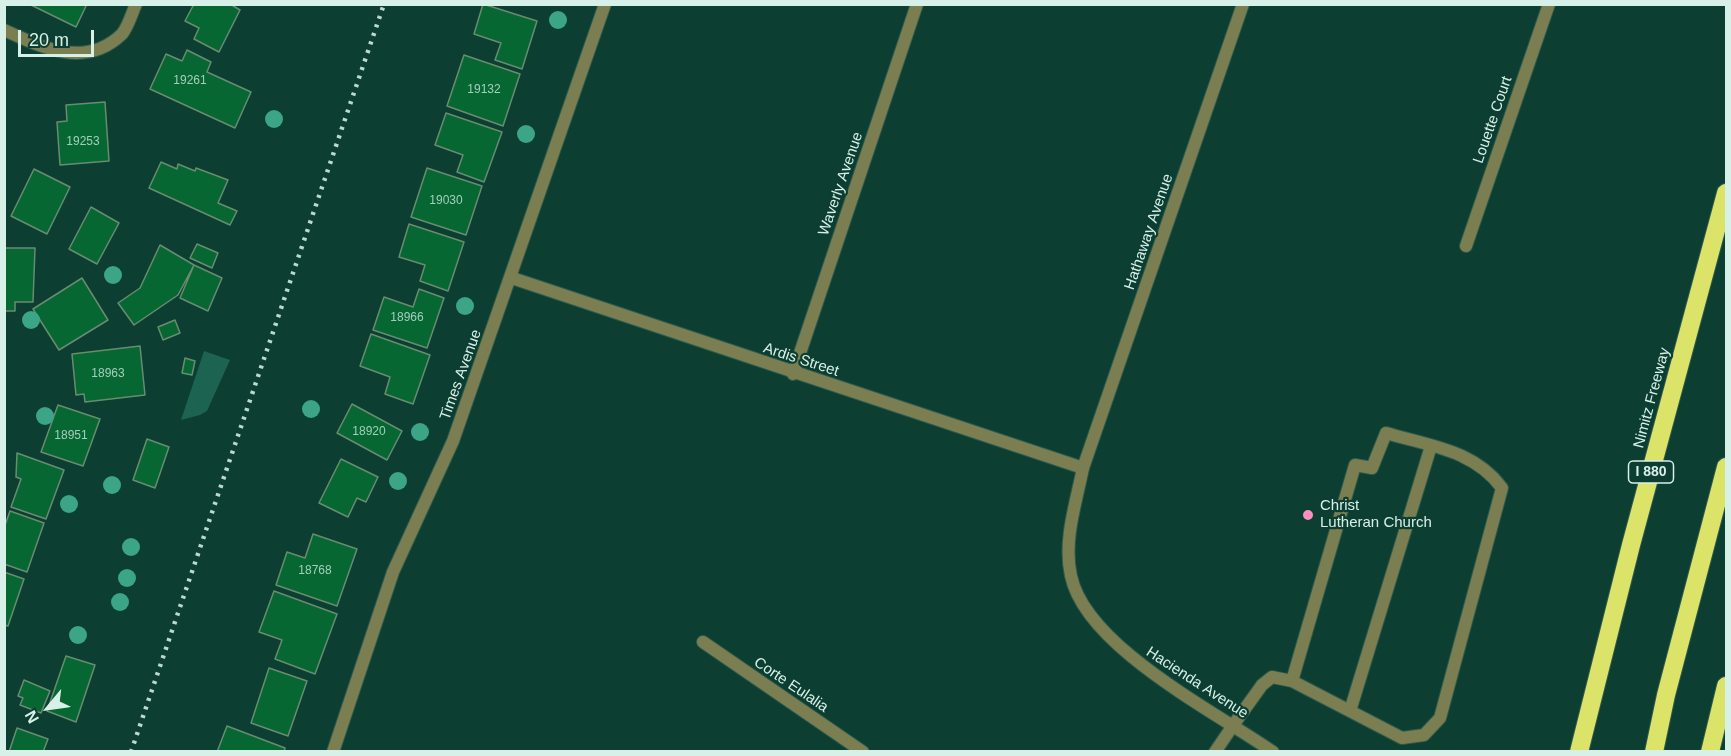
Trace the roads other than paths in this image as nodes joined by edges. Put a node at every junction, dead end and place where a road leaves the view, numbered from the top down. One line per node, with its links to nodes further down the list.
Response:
1 (136, 4): 6 (street)
2 (605, 4): 9 (street, Times Avenue)
3 (917, 4): 10 (street, Waverly Avenue)
4 (1243, 4): 13 (street, Hathaway Avenue)
5 (1548, 4): 8 (street, Louette Court)
6 (4, 30)
7 (1726, 193): 23 (highway, Nimitz Freeway / I 880)
8 (1466, 246)
9 (512, 278): 10 (street, Ardis Street); 19 (street, Times Avenue)
10 (793, 374): 13 (street, Ardis Street)
11 (1431, 446): 15 (street); 17 (street); 17 (street)
12 (1726, 467): 24 (highway)
13 (1083, 468): 18 (street, Hacienda Avenue)
14 (703, 642): 20 (street, Corte Eulalia)
15 (1292, 681): 17 (street); 18 (street)
16 (1726, 686): 25 (highway)
17 (1350, 711)
18 (1234, 724): 21 (street); 22 (street, Hacienda Avenue)
19 (333, 752)
20 (863, 752)
21 (1215, 752)
22 (1273, 752)
23 (1579, 752)
24 (1654, 752)
25 (1710, 752)

